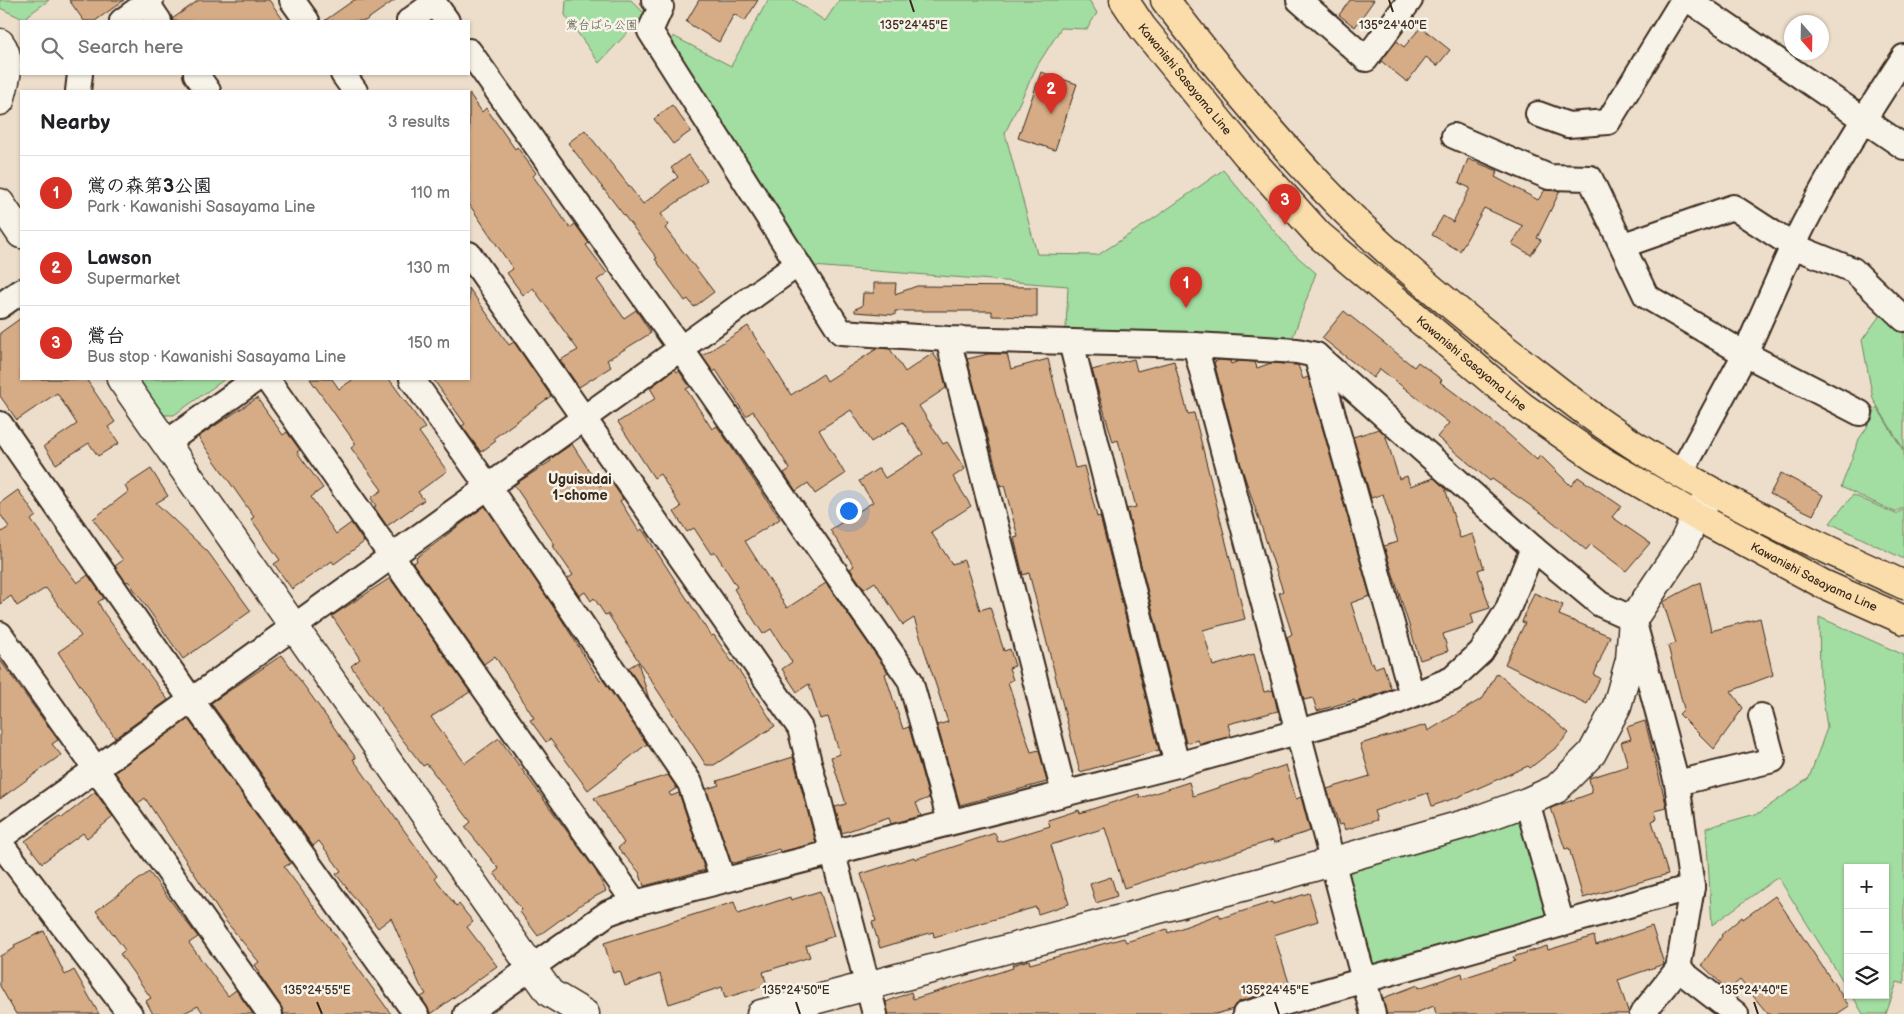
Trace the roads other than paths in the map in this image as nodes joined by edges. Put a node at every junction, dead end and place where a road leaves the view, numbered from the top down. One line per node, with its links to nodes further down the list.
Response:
1 (292, 0): 11 (street)
2 (1124, 0): 54 (main road, Kawanishi Sasayama Line)
3 (1165, 0): 51 (main road)
4 (1299, 0): 5 (street)
5 (1410, 0)
6 (1683, 0): 24 (street)
7 (1689, 0): 25 (street)
8 (660, 2): 33 (street)
9 (150, 6): 10 (street)
10 (124, 20)
11 (306, 20)
12 (410, 20): 13 (street)
13 (446, 20)
14 (0, 43): 23 (street)
15 (470, 52): 40 (street)
16 (1904, 57): 25 (street)
17 (80, 75): 20 (street)
18 (197, 75): 21 (street)
19 (344, 75): 22 (street)
20 (78, 90)
21 (207, 90)
22 (354, 90)
23 (0, 101)
24 (1538, 114)
25 (1863, 120): 27 (street); 31 (street)
26 (1454, 136): 30 (street)
27 (1904, 147)
28 (0, 203): 29 (street)
29 (20, 233)
30 (1624, 245): 31 (street); 41 (street)
31 (1793, 246): 36 (street); 41 (street)
32 (470, 255): 48 (street)
33 (798, 264): 37 (street); 40 (street)
34 (20, 292): 35 (street)
35 (0, 306)
36 (1904, 319)
37 (948, 339): 38 (street); 69 (street)
38 (1071, 342): 39 (street); 66 (street)
39 (1195, 345): 42 (street); 65 (street)
40 (681, 350): 48 (street); 71 (street)
41 (1745, 354): 47 (street); 51 (street)
42 (1316, 355): 55 (street); 62 (street)
43 (122, 380): 50 (street)
44 (255, 380): 50 (street)
45 (268, 380): 56 (street)
46 (413, 380): 52 (street)
47 (1860, 413)
48 (584, 420): 52 (street); 74 (street)
49 (0, 424): 63 (street)
50 (166, 443): 60 (street)
51 (1681, 473): 53 (main road)
52 (489, 488): 56 (street); 76 (street)
53 (1712, 492): 54 (street); 57 (main road)
54 (1696, 516): 58 (street); 59 (main road, Kawanishi Sasayama Line)
55 (1533, 548): 58 (street); 62 (street)
56 (391, 557): 60 (street); 78 (street)
57 (1904, 585)
58 (1633, 619): 68 (street); 70 (street)
59 (1904, 620)
60 (295, 628): 63 (street); 80 (street)
61 (0, 634): 67 (street)
62 (1412, 695): 65 (street)
63 (192, 701): 67 (street); 86 (street)
64 (1761, 716): 68 (street)
65 (1297, 731): 66 (street); 75 (street)
66 (1177, 765): 69 (street)
67 (95, 771): 72 (street); 85 (street)
68 (1677, 783): 77 (street)
69 (1064, 793): 71 (street)
70 (1527, 802): 75 (street); 79 (street)
71 (950, 821): 74 (street)
72 (0, 838)
73 (0, 843): 84 (street)
74 (834, 851): 76 (street); 83 (street)
75 (1334, 862): 82 (street); 83 (street)
76 (723, 880): 78 (street)
77 (1692, 887): 79 (street); 81 (street)
78 (634, 903): 80 (street)
79 (1562, 924): 82 (street)
80 (532, 968): 87 (street); 88 (street)
81 (1678, 969): 93 (street); 94 (street)
82 (1365, 982): 91 (street); 92 (street)
83 (867, 986): 89 (street); 90 (street)
84 (130, 1014)
85 (270, 1014)
86 (416, 1014)
87 (466, 1014)
88 (584, 1014)
89 (761, 1014)
90 (875, 1014)
91 (1245, 1014)
92 (1373, 1014)
93 (1642, 1014)
94 (1736, 1014)

